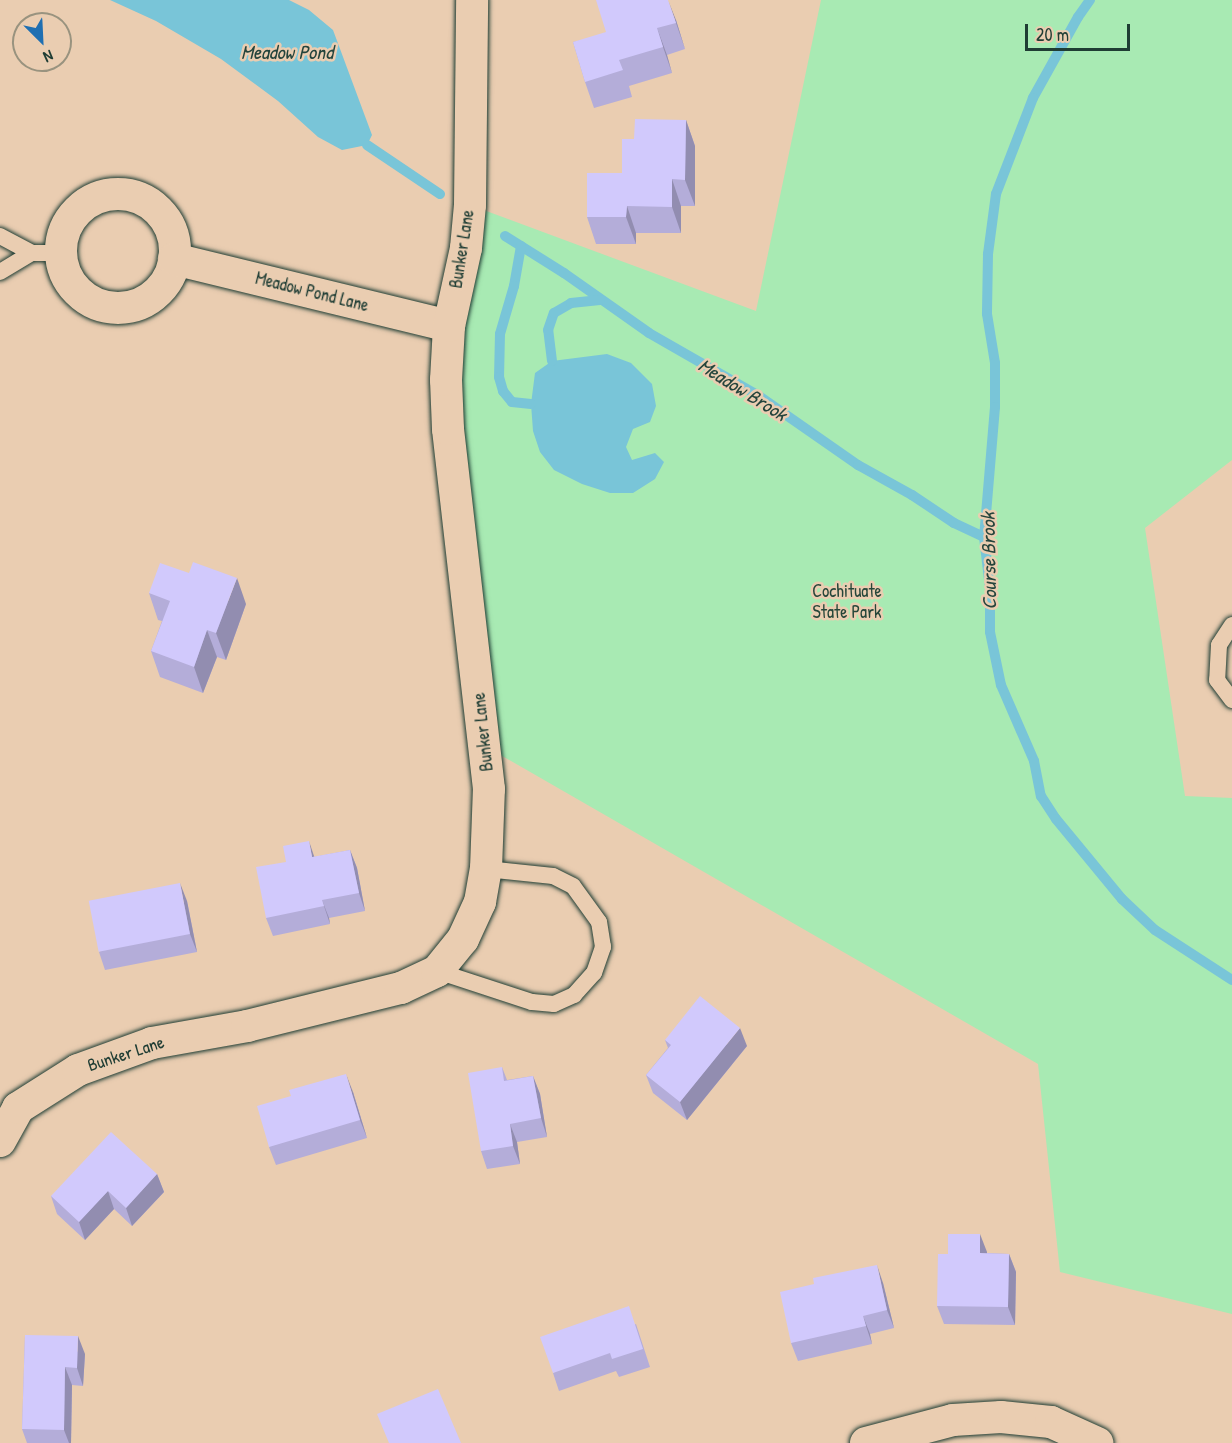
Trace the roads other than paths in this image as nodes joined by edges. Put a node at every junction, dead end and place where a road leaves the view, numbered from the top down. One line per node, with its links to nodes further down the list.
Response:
1 (472, 0): 6 (street, Bunker Lane)
2 (0, 236): 3 (lane)
3 (46, 253): 4 (street); 4 (street); 5 (lane)
4 (174, 259): 6 (street, Meadow Pond Lane)
5 (0, 273)
6 (449, 326): 9 (street, Bunker Lane)
7 (1232, 625): 8 (lane)
8 (1232, 700)
9 (486, 869): 10 (street, Bunker Lane); 10 (lane)
10 (437, 971): 11 (street, Bunker Lane)
11 (0, 1142)
12 (866, 1443): 13 (street)
13 (1097, 1443)

